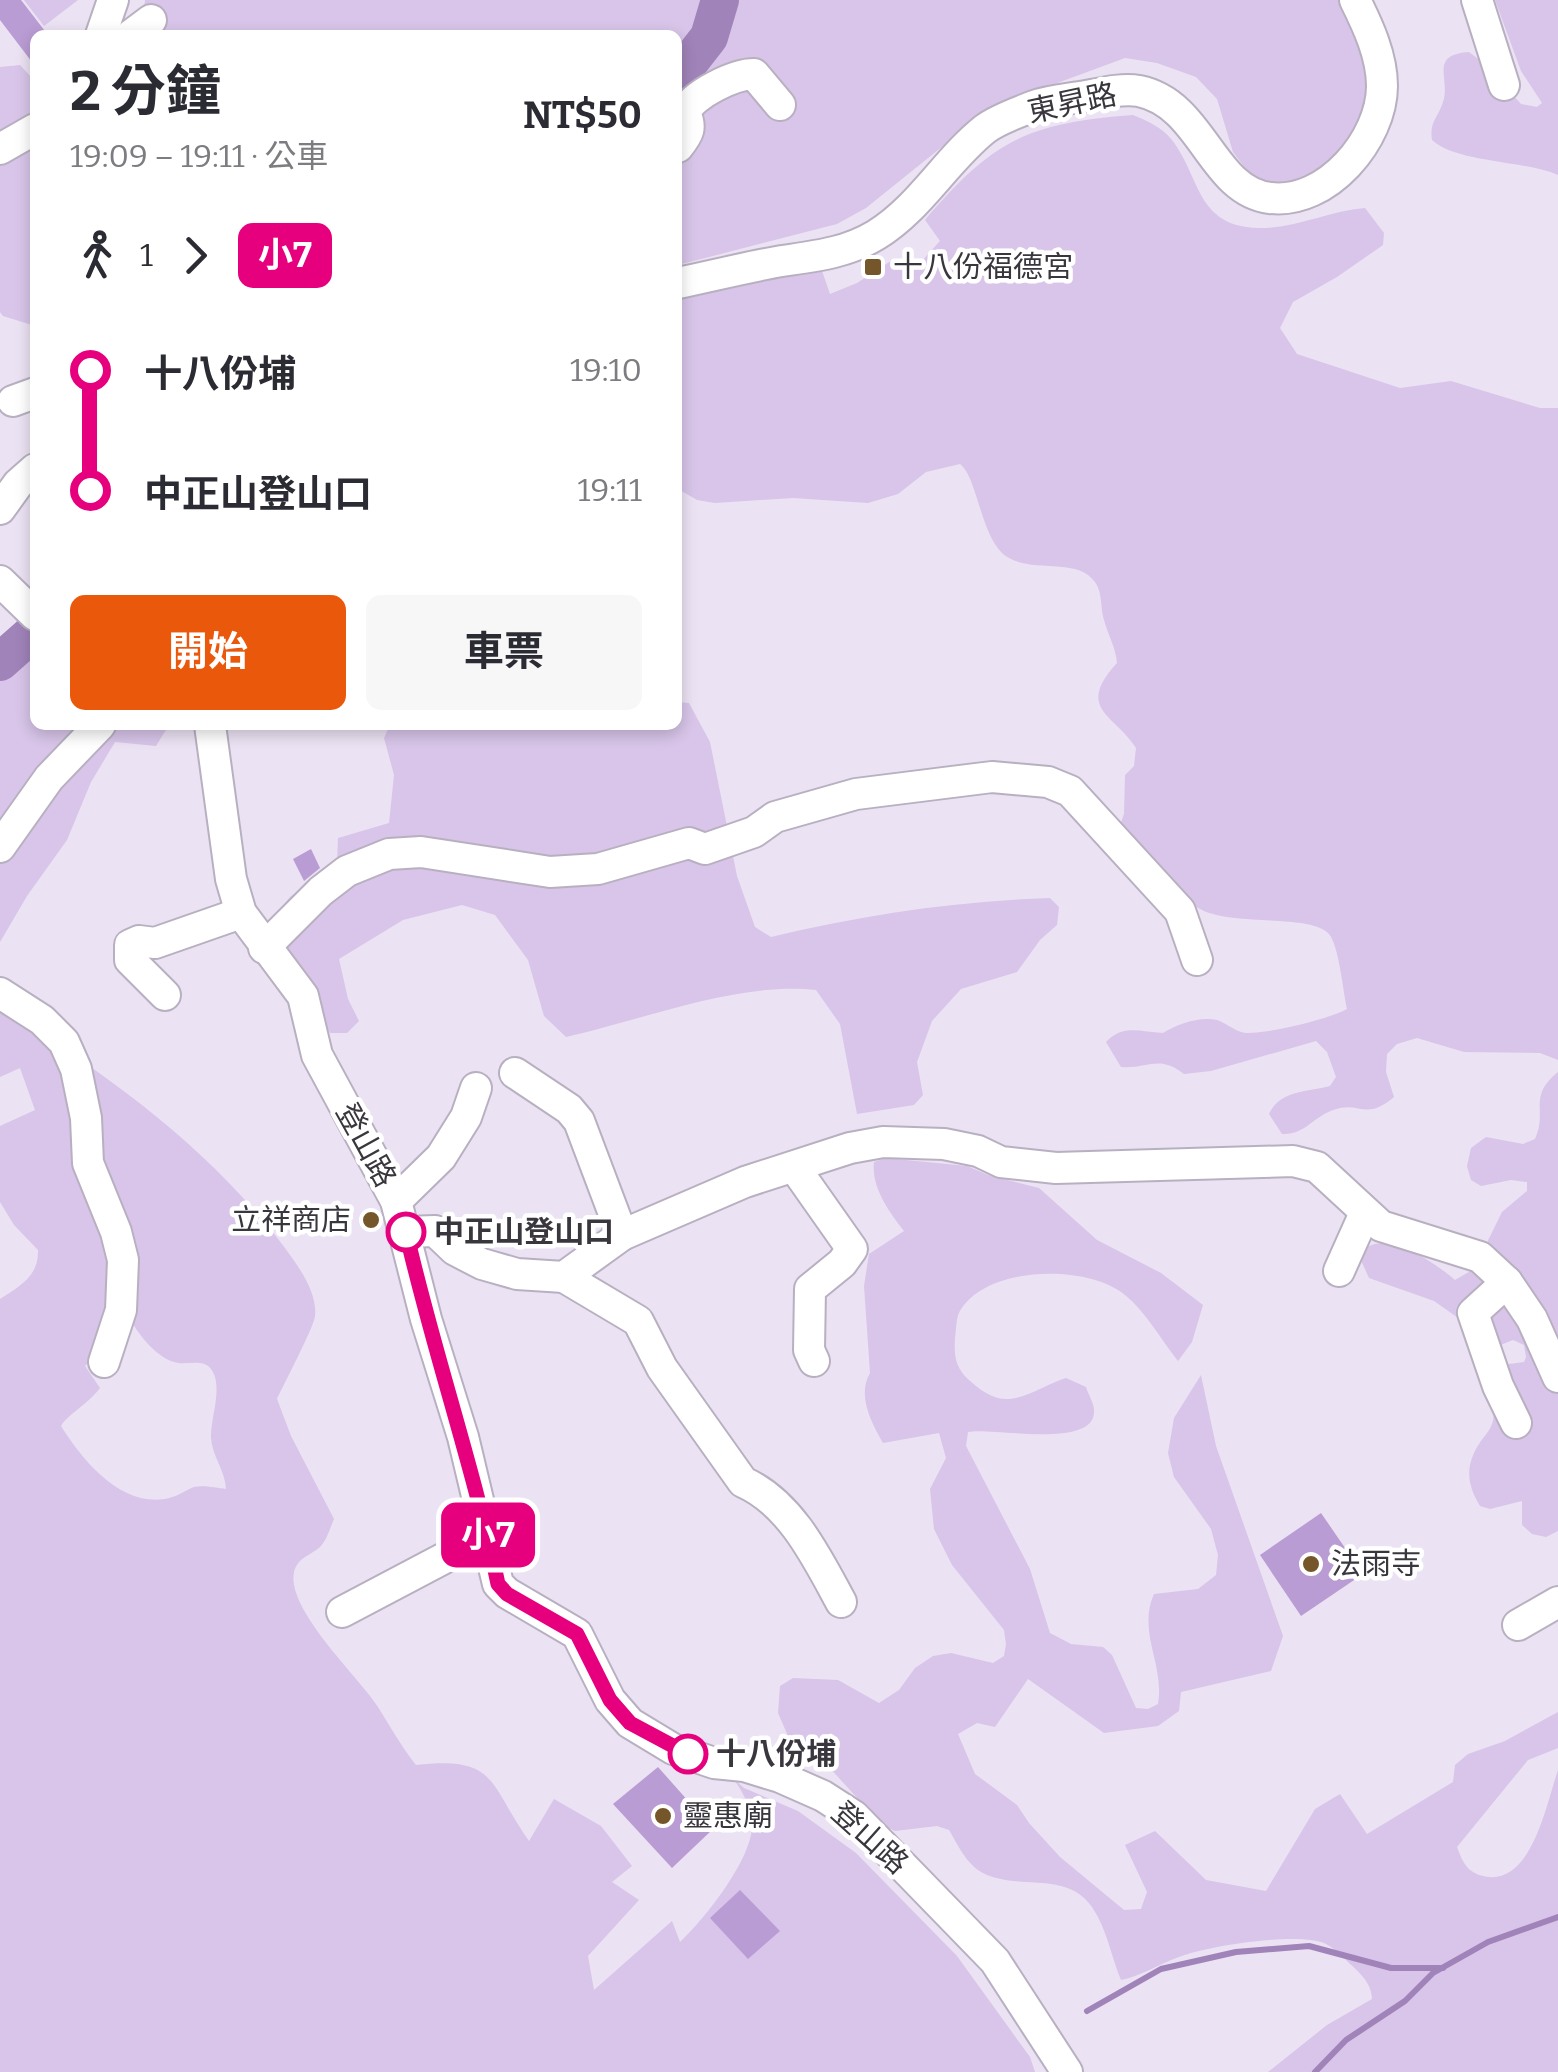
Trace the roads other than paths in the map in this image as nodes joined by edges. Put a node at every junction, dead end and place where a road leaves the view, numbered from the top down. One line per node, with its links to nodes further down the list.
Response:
1 (112, 0): 4 (street)
2 (1355, 0): 10 (street, 東昇路)
3 (1476, 0): 5 (street)
4 (103, 30)
5 (1504, 85)
6 (780, 105): 8 (street)
7 (30, 132): 9 (street)
8 (682, 141)
9 (0, 149)
10 (682, 280)
11 (30, 474): 12 (street)
12 (0, 509)
13 (0, 582): 14 (street)
14 (30, 610)
15 (95, 730): 17 (street)
16 (211, 730): 18 (street, 登山路)
17 (0, 847)
18 (240, 913): 19 (street, 登山路); 22 (street)
19 (264, 948): 20 (street); 26 (street, 登山路)
20 (1197, 960)
21 (0, 993): 34 (street)
22 (165, 995)
23 (515, 1073): 29 (street)
24 (476, 1088): 26 (street)
25 (796, 1168): 27 (street); 29 (street); 33 (street)
26 (396, 1201): 28 (street, 登山路)
27 (1365, 1214): 30 (street); 32 (street)
28 (406, 1232): 31 (street); 37 (street, 登山路)
29 (622, 1236): 31 (street)
30 (1339, 1271)
31 (564, 1277): 38 (street)
32 (1507, 1282): 35 (street); 36 (street)
33 (814, 1361)
34 (104, 1362)
35 (1558, 1378)
36 (1516, 1423)
37 (488, 1535): 40 (street); 42 (street, 登山路)
38 (840, 1602)
39 (1558, 1602): 41 (street)
40 (342, 1612)
41 (1518, 1625)
42 (1063, 2064): 43 (street)
43 (1092, 2072)

